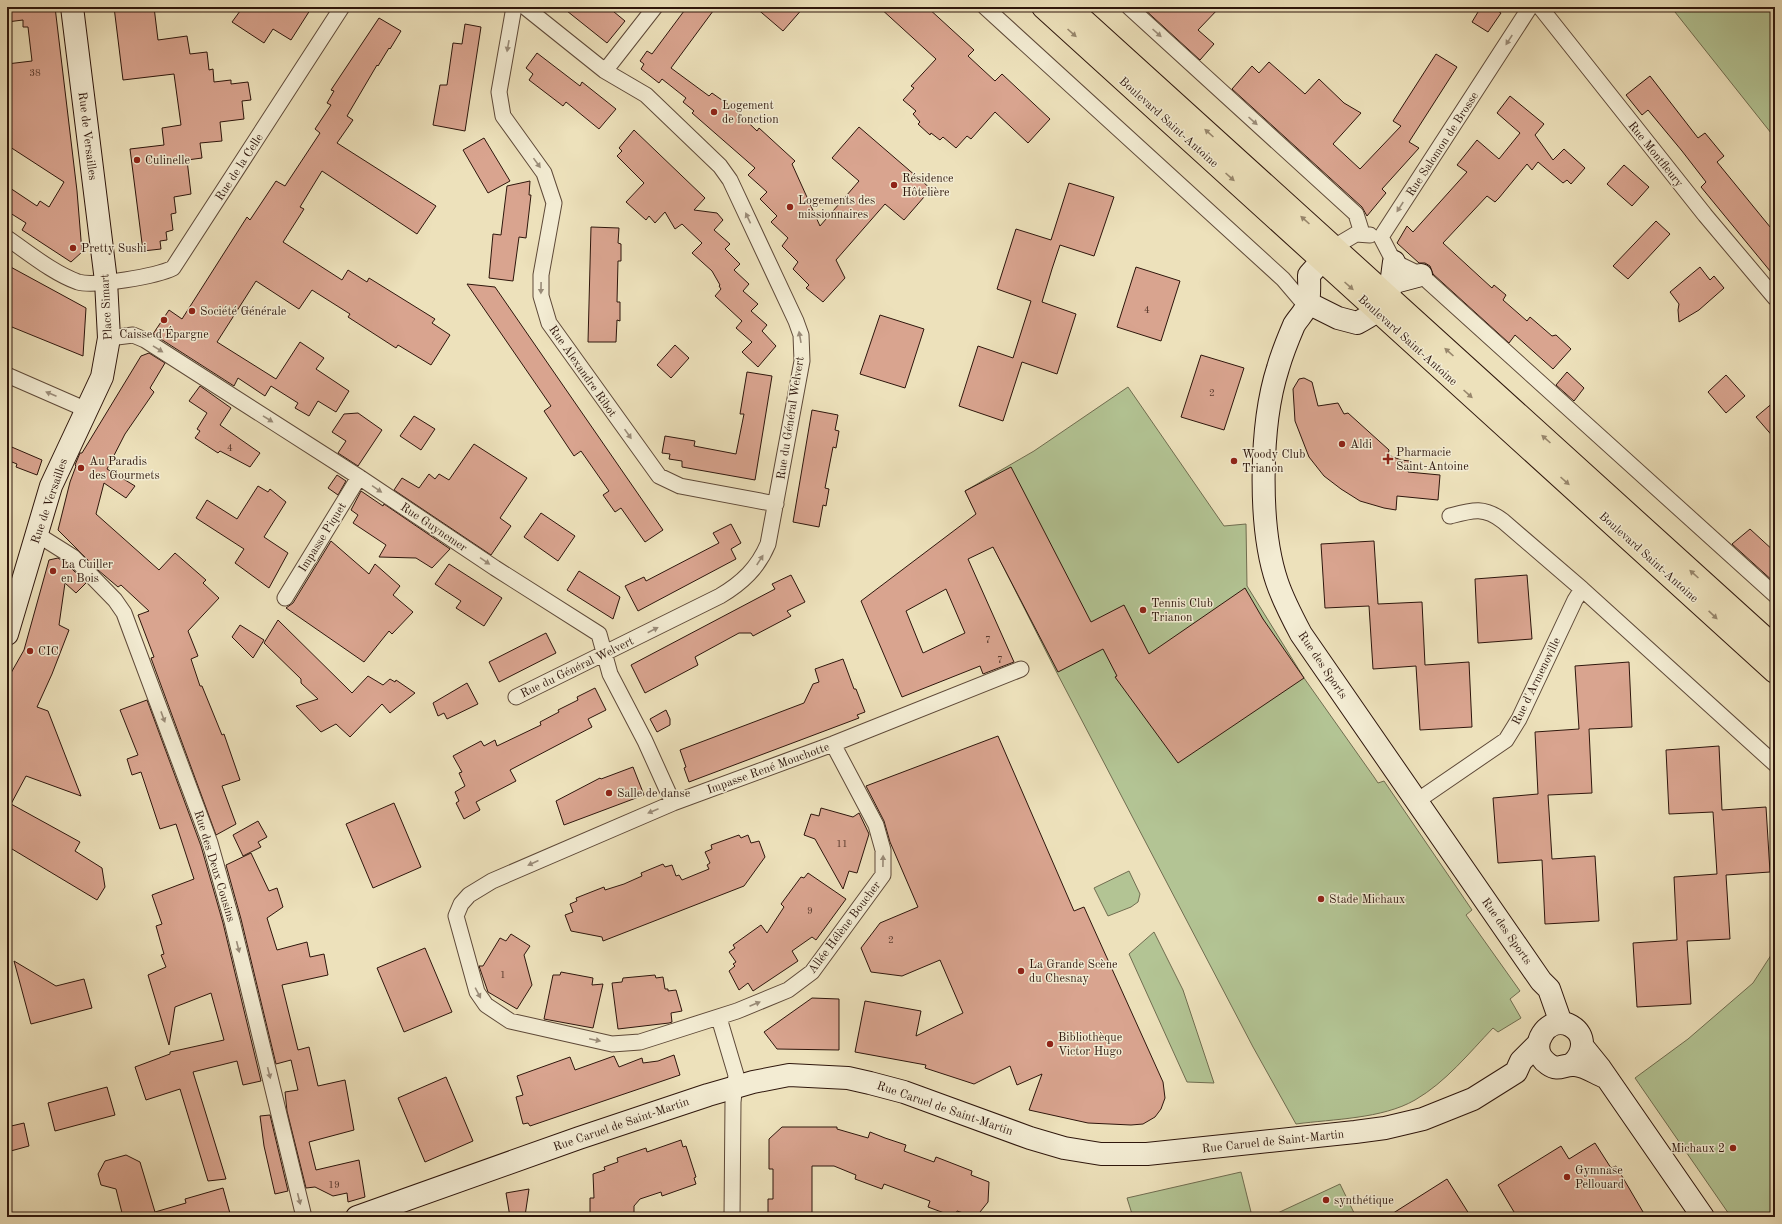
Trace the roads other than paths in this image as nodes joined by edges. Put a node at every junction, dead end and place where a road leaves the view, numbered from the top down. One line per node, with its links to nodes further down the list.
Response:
1 (72, 7): 17 (main road, Rue de Versailles)
2 (342, 7): 17 (street, Rue de la Celle)
3 (514, 7): 26 (street, Rue Alexandre Ribot, one-way to 26)
4 (525, 7): 12 (street, Rue du Général Welvert)
5 (655, 7): 12 (street)
6 (985, 7): 21 (street)
7 (1043, 7): 16 (main road, Boulevard Saint-Antoine, one-way to 16)
8 (1069, 7): 16 (main road, Boulevard Saint-Antoine, one-way to 8)
9 (1129, 7): 13 (street, one-way to 13)
10 (1530, 7): 14 (street, Rue Salomon de Brosse, one-way to 14)
11 (1540, 7): 20 (street, Rue Montfleury)
12 (604, 71): 26 (street, Rue du Général Welvert, one-way to 12)
13 (1362, 233): 14 (street); 16 (street)
14 (1381, 237): 19 (street, Boulevard Saint-Antoine)
15 (7, 238): 17 (street, Rue de la Celle)
16 (1327, 254): 19 (main road, Boulevard Saint-Antoine); 21 (main road, Rue des Sports)
17 (105, 273): 22 (main road, Place Simart)
18 (1421, 275): 19 (main road); 30 (street)
19 (1387, 292): 21 (main road); 33 (main road, Boulevard Saint-Antoine, one-way to 19); 36 (main road, Boulevard Saint-Antoine, one-way to 36)
20 (1775, 298)
21 (1307, 305): 40 (main road, Rue des Sports)
22 (108, 344): 24 (main road, Rue de Versailles); 25 (street, Rue Guynemer, one-way to 25)
23 (7, 375): 24 (street, one-way to 23)
24 (87, 410): 28 (main road, Rue de Versailles)
25 (359, 477): 31 (street, Impasse Piquet); 34 (street, Rue Guynemer, one-way to 34)
26 (776, 504): 34 (street, Rue du Général Welvert, one-way to 26)
27 (1450, 516): 29 (street)
28 (36, 537): 32 (main road, Rue de Versailles); 48 (street, Rue des Deux Cousins, one-way to 48)
29 (1582, 589): 39 (street); 40 (street, Rue d'Armenoville)
30 (1775, 595)
31 (285, 598)
32 (7, 634)
33 (1775, 646)
34 (606, 654): 37 (street, Rue du Général Welvert); 41 (street, Rue Guynemer)
35 (1021, 669): 38 (street, Impasse René Mouchotte)
36 (1775, 672)
37 (516, 697)
38 (833, 744): 41 (street, Impasse René Mouchotte); 43 (street, Allée Hélène Boucher, one-way to 38)
39 (1775, 764)
40 (1417, 801): 44 (main road, Rue des Sports)
41 (673, 803): 42 (street, Impasse René Mouchotte, one-way to 42)
42 (466, 956): 43 (street, Allée Hélène Boucher, one-way to 43)
43 (718, 1018): 46 (street)
44 (1547, 1040): 45 (main road); 45 (main road); 46 (main road, Rue Caruel de Saint-Martin)
45 (1577, 1056): 51 (main road)
46 (735, 1087): 47 (main road, Rue Caruel de Saint-Martin); 50 (street)
47 (379, 1213): 49 (main road, Rue Caruel de Saint-Martin)
48 (304, 1217)
49 (357, 1217)
50 (732, 1217)
51 (1703, 1217)

